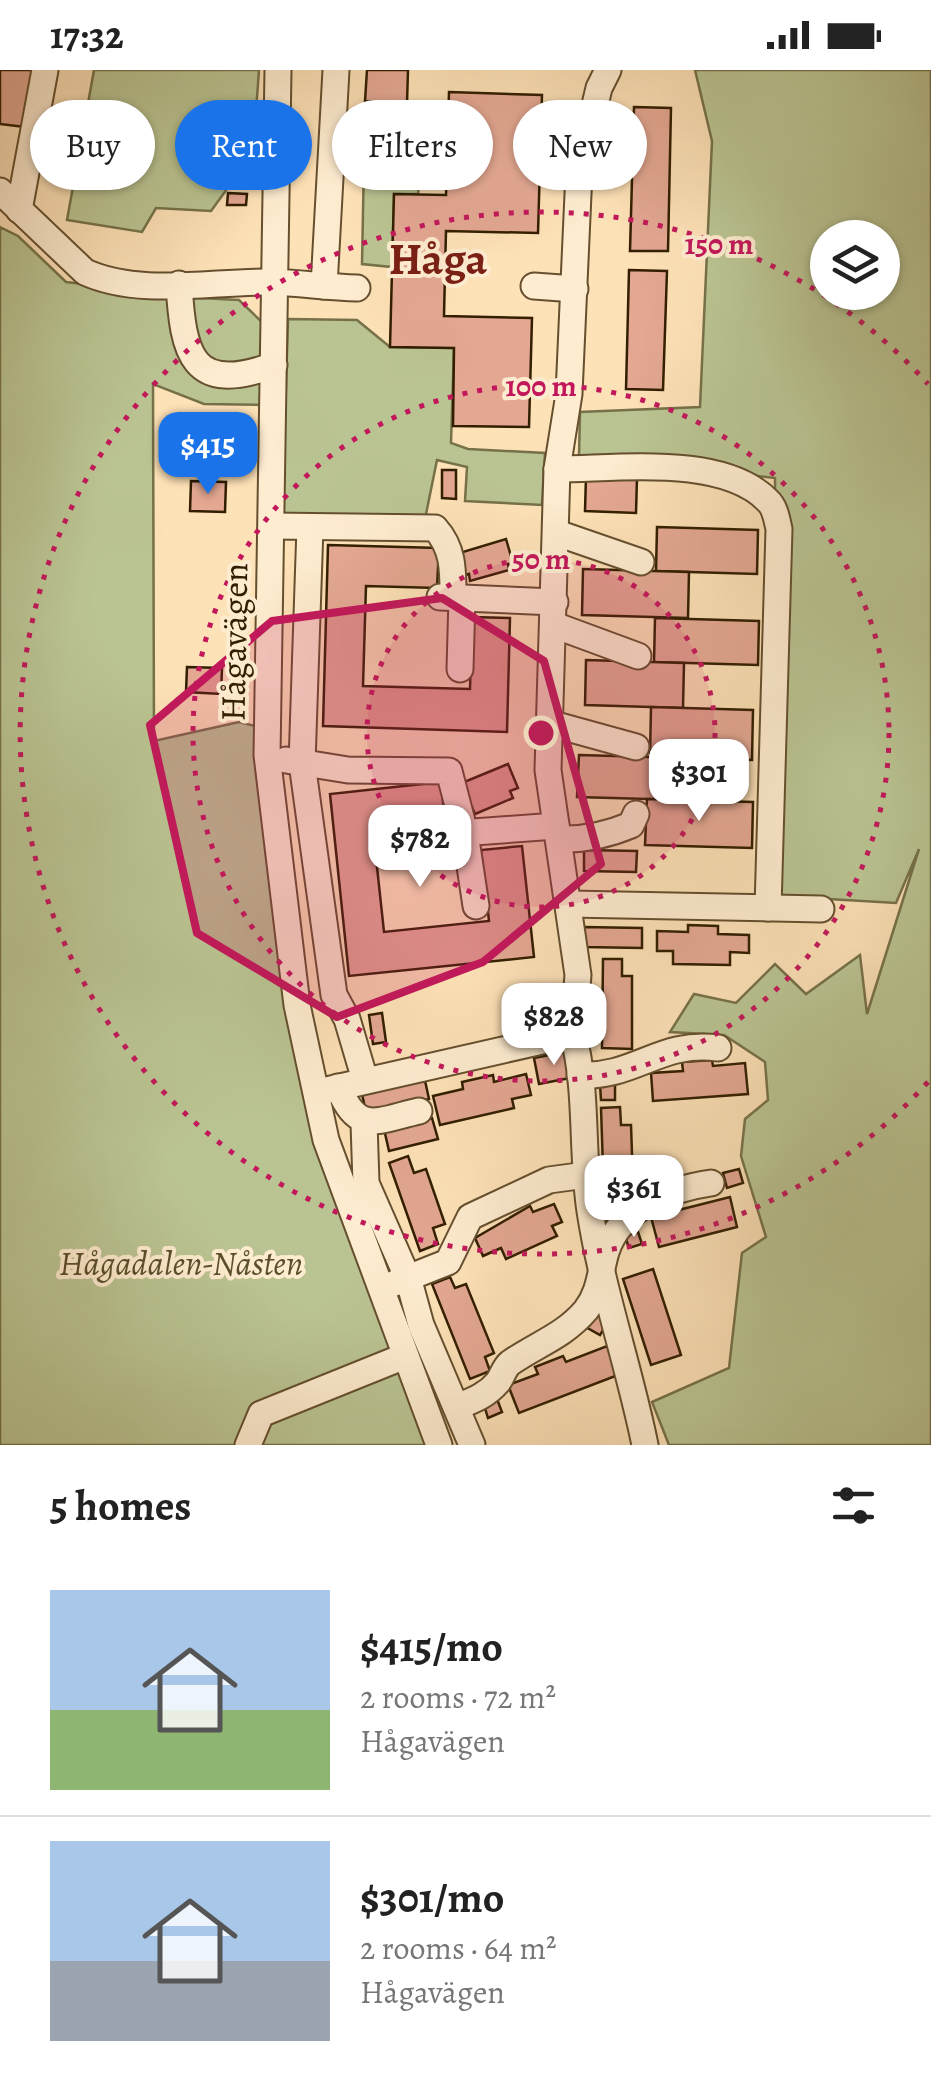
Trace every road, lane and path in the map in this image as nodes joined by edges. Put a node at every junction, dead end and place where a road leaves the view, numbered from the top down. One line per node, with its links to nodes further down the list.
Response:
1 (45, 70): 6 (street)
2 (278, 70): 8 (street, Hågavägen)
3 (336, 70): 9 (street)
4 (608, 70): 12 (street)
5 (0, 191): 6 (street)
6 (19, 210): 7 (street)
7 (165, 277): 8 (street); 13 (street)
8 (273, 282): 9 (street); 13 (street, Hågavägen)
9 (324, 286): 11 (street)
10 (534, 286): 12 (street)
11 (357, 288)
12 (576, 289): 14 (street)
13 (274, 364): 15 (street, Hågavägen)
14 (557, 469): 17 (street); 32 (street)
15 (272, 526): 16 (street); 25 (street, Hågavägen)
16 (310, 527): 19 (street); 26 (street)
17 (557, 533): 18 (street); 20 (street)
18 (640, 562)
19 (452, 598): 20 (street); 22 (street)
20 (554, 614): 21 (street); 23 (street)
21 (638, 656)
22 (460, 669)
23 (549, 723): 24 (street); 28 (street)
24 (636, 747)
25 (267, 755): 26 (street); 38 (street, Hågavägen)
26 (302, 764): 29 (street); 37 (street)
27 (636, 814): 28 (street)
28 (557, 832): 29 (street); 30 (street)
29 (456, 833): 31 (street)
30 (569, 904): 32 (street); 34 (street)
31 (476, 906)
32 (768, 908): 33 (street)
33 (821, 909)
34 (574, 1034): 36 (street); 37 (street)
35 (718, 1048): 36 (street)
36 (580, 1075): 41 (street)
37 (366, 1080): 38 (street)
38 (328, 1090): 40 (street); 45 (street, Hågavägen)
39 (419, 1111): 40 (street)
40 (364, 1123): 44 (street)
41 (586, 1175): 43 (street); 44 (street)
42 (710, 1183): 43 (street)
43 (602, 1272): 47 (street); 51 (street)
44 (409, 1280): 45 (street); 47 (street)
45 (381, 1286): 46 (street, Hågavägen)
46 (404, 1356): 48 (street); 49 (street, Hågavägen)
47 (459, 1406): 50 (street)
48 (248, 1445)
49 (439, 1445)
50 (472, 1445)
51 (645, 1445)

